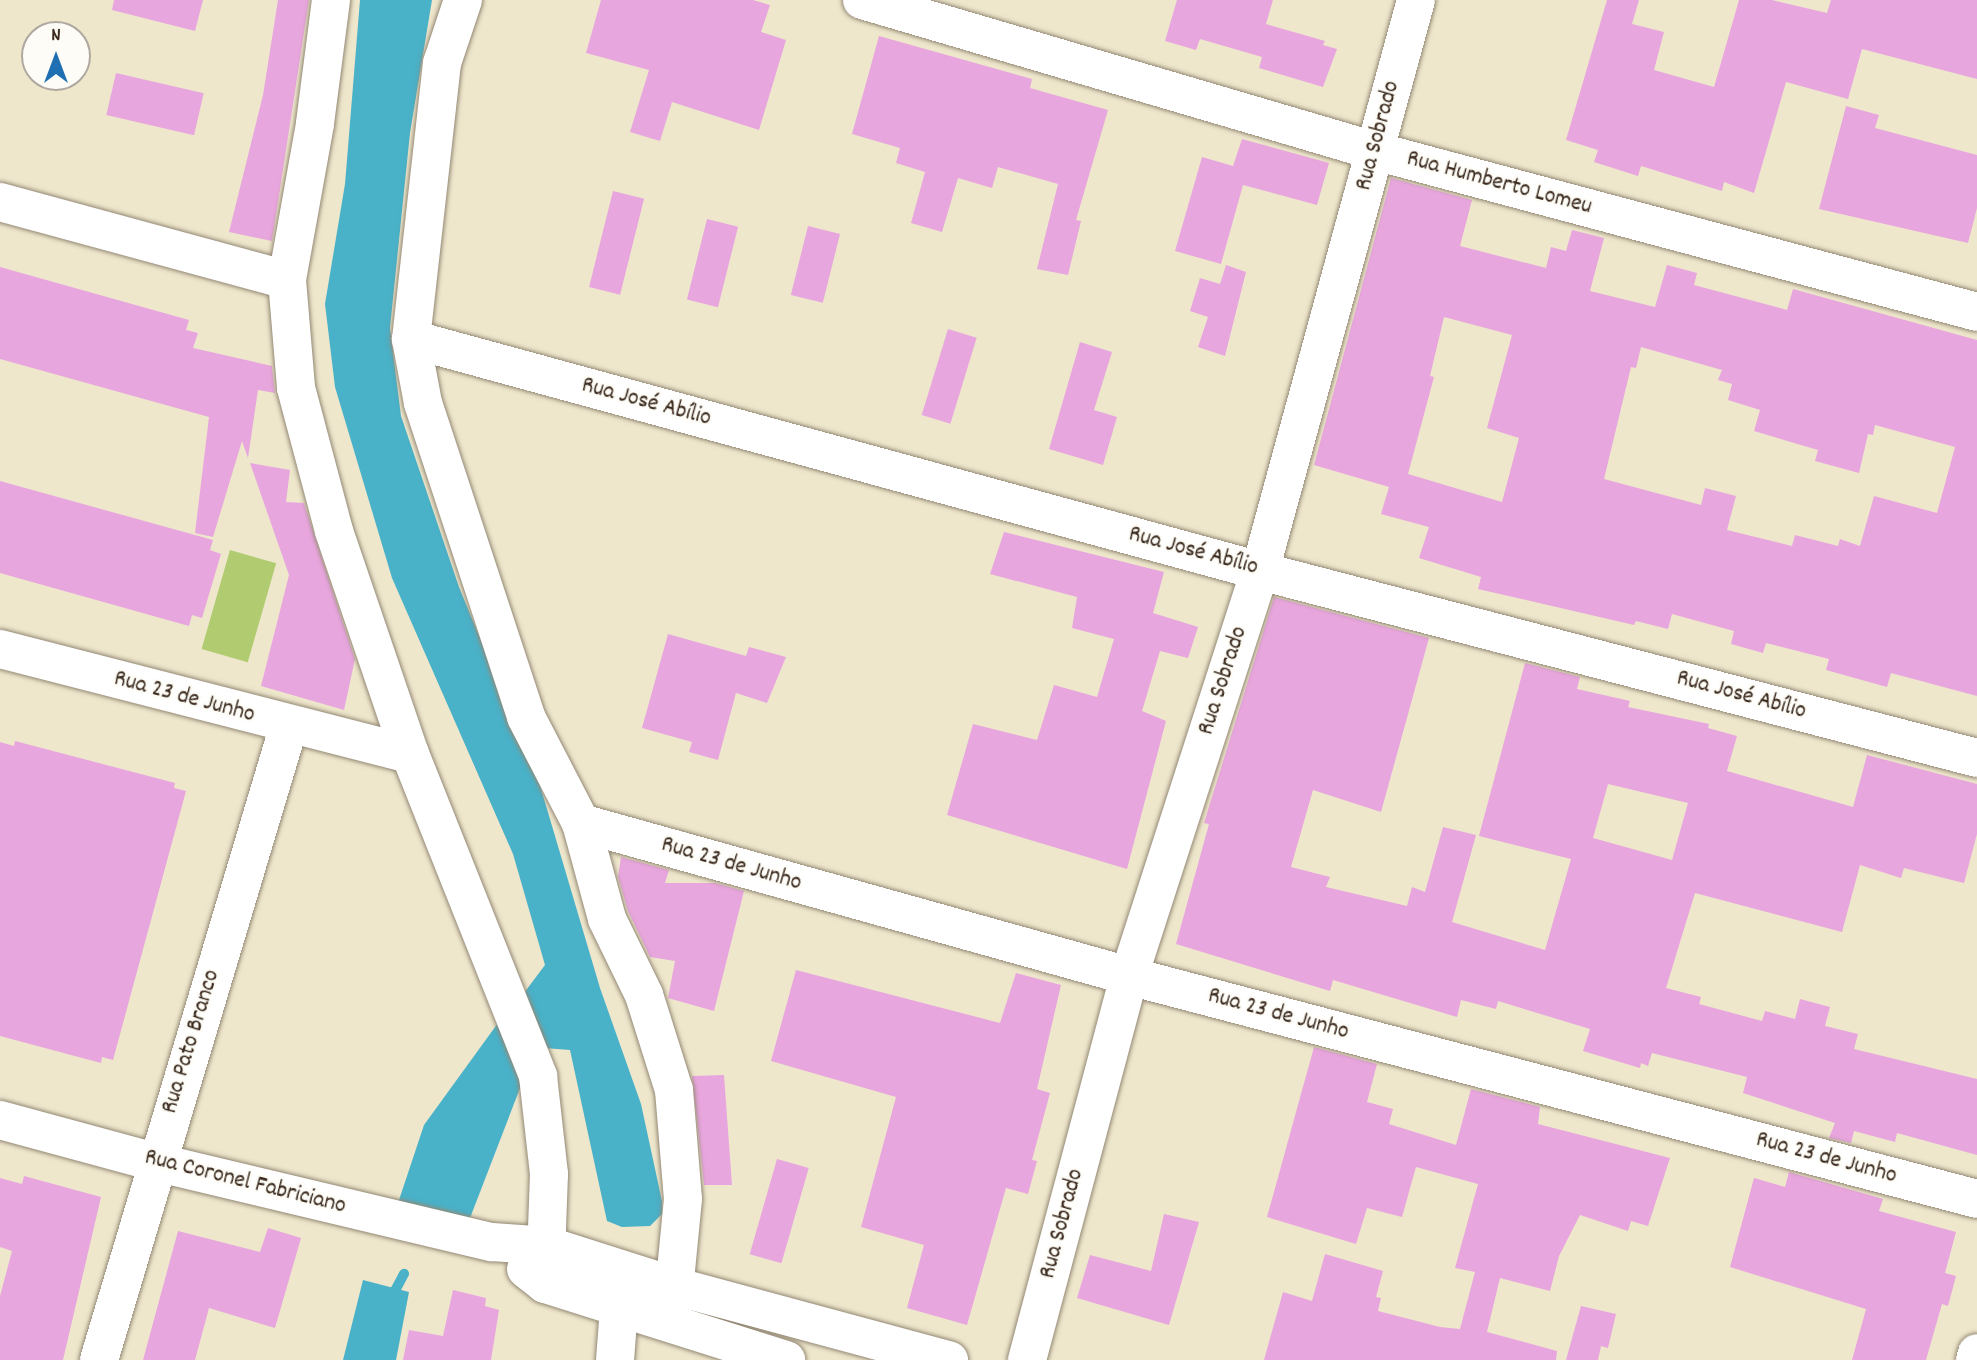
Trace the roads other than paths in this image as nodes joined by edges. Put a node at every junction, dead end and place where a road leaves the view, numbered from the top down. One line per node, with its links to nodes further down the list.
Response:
1 (331, 0): 7 (street)
2 (463, 0): 9 (street)
3 (862, 0): 5 (street, Rua Humberto Lomeu)
4 (1416, 0): 5 (street, Rua Sobrado)
5 (1375, 151): 8 (street, Rua Humberto Lomeu); 10 (street, Rua Sobrado)
6 (0, 202): 7 (street)
7 (287, 280): 13 (street)
8 (1977, 312)
9 (411, 339): 10 (street, Rua José Abílio); 15 (street)
10 (1260, 570): 14 (street, Rua José Abílio); 16 (street, Rua Sobrado)
11 (0, 649): 12 (street, Rua 23 de Junho)
12 (289, 725): 13 (street, Rua 23 de Junho); 18 (street, Rua Pato Branco)
13 (410, 754): 21 (street)
14 (1977, 758)
15 (581, 823): 16 (street, Rua 23 de Junho); 24 (street)
16 (1129, 976): 19 (street, Rua 23 de Junho); 31 (street, Rua Sobrado)
17 (0, 1119): 18 (street, Rua Coronel Fabriciano)
18 (155, 1162): 20 (street, Rua Coronel Fabriciano); 27 (street, Rua Pato Branco)
19 (1977, 1199)
20 (492, 1242): 21 (street, Rua Coronel Fabriciano); 23 (street, Rua Coronel Fabriciano)
21 (549, 1246): 22 (street, Rua Coronel Fabriciano); 23 (street)
22 (622, 1270): 24 (street, Rua Coronel Fabriciano); 25 (street)
23 (545, 1284): 25 (street, Rua Coronel Fabriciano)
24 (673, 1304): 25 (street, Rua Coronel Fabriciano); 29 (street, Rua Coronel Fabriciano); 30 (street, Rua Coronel Fabriciano)
25 (619, 1307): 28 (street)
26 (1977, 1353): 32 (street)
27 (99, 1360)
28 (615, 1360)
29 (786, 1360)
30 (949, 1360)
31 (1027, 1360)
32 (1975, 1360)

